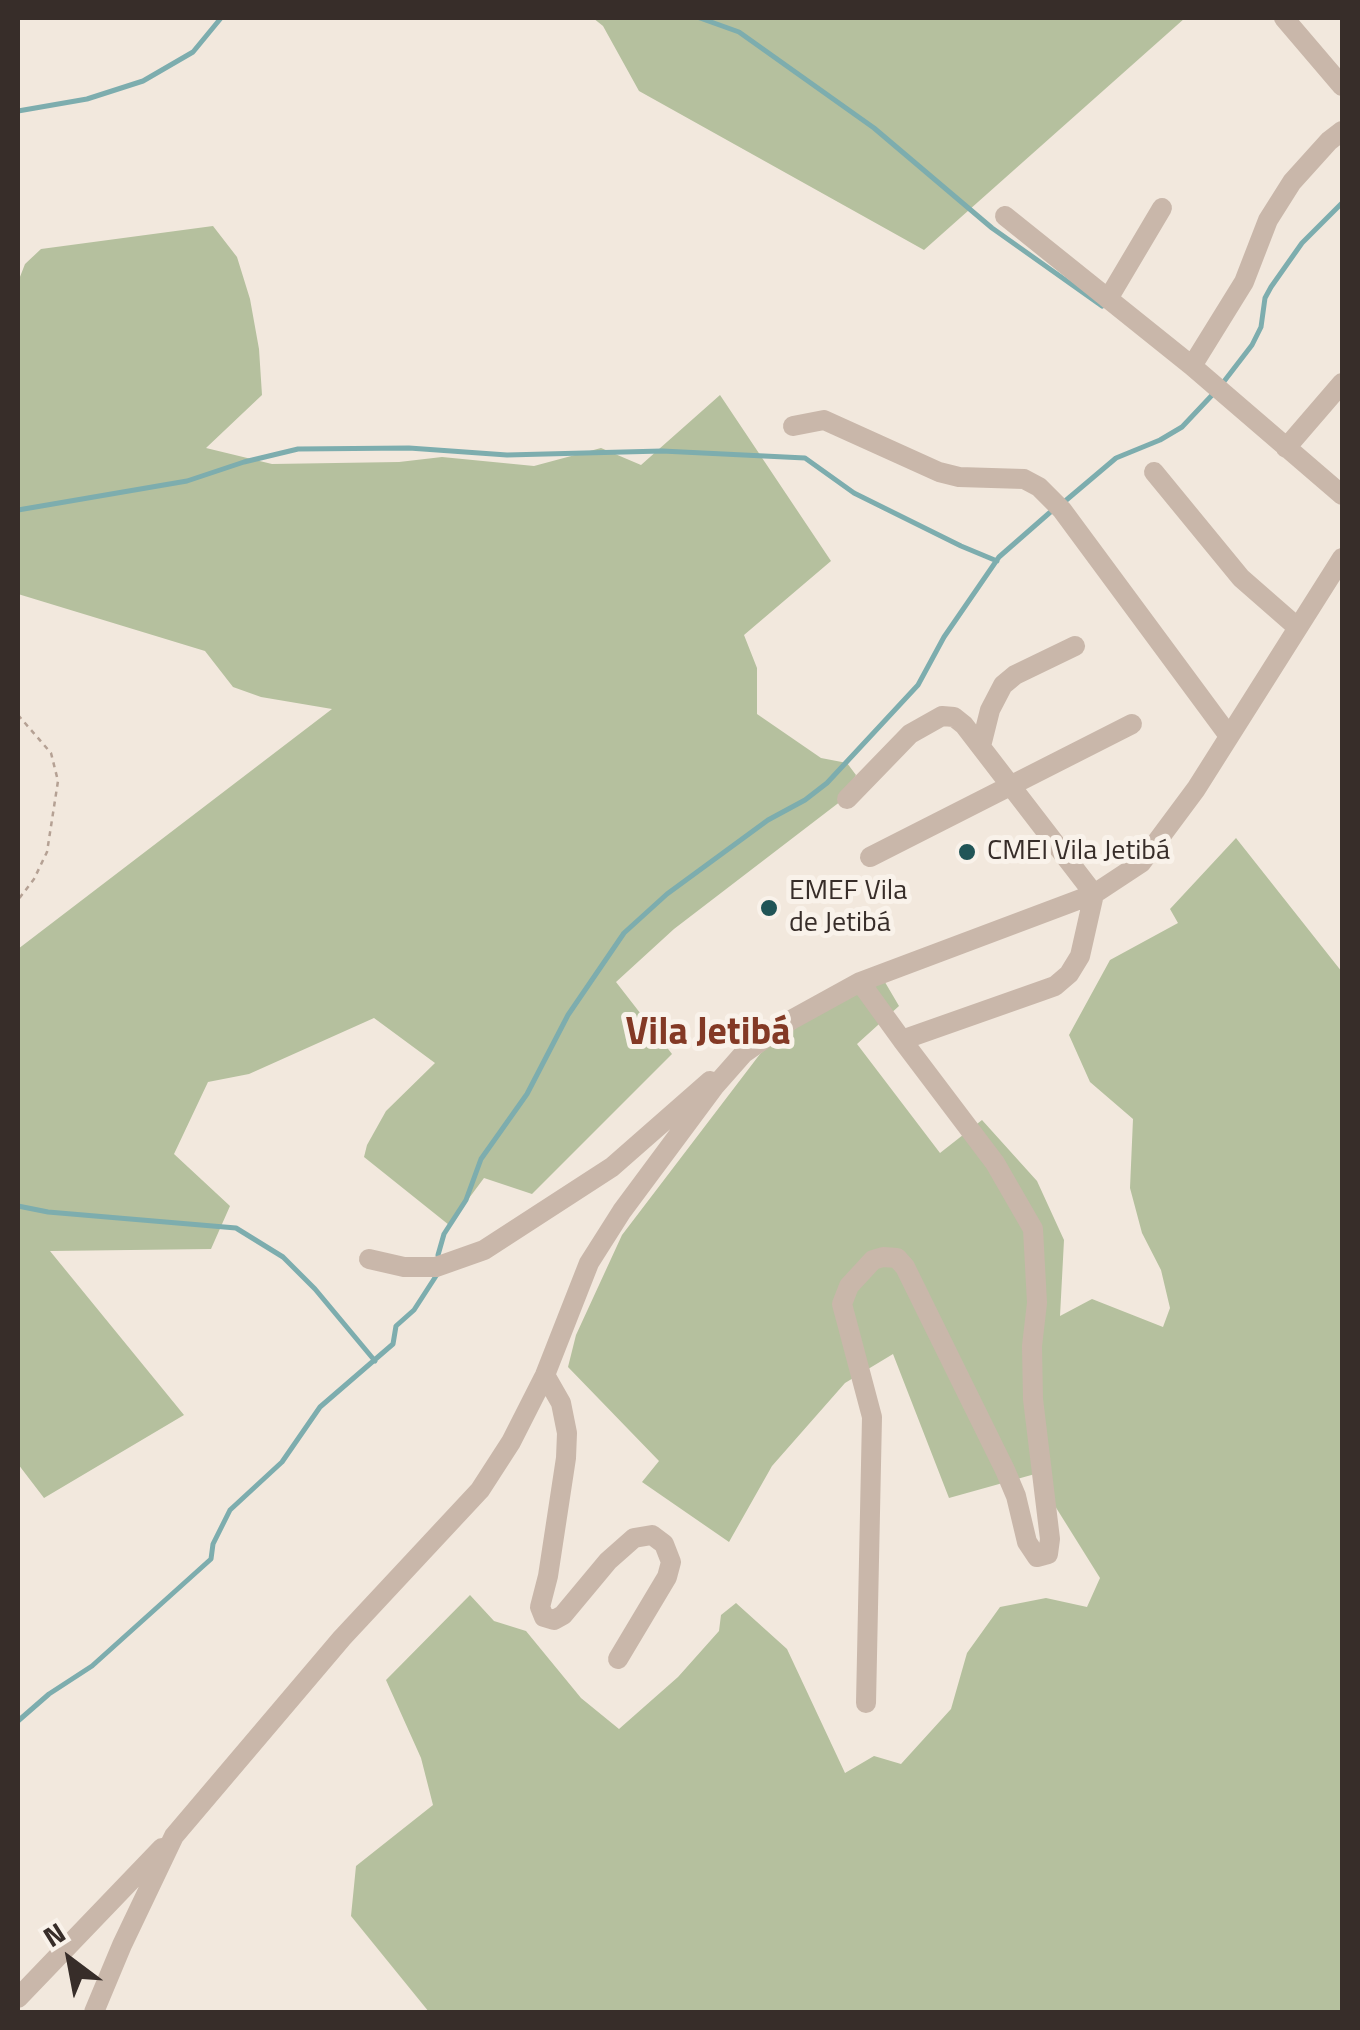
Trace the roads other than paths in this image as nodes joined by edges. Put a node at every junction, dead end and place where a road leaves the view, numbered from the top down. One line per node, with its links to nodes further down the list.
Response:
1 (1284, 18): 2 (street)
2 (1342, 86)
3 (1342, 131): 7 (street)
4 (1162, 208): 6 (street)
5 (1005, 216): 6 (street)
6 (1108, 299): 7 (street)
7 (1192, 366): 10 (street)
8 (1342, 383): 10 (street)
9 (793, 426): 17 (street)
10 (1286, 448): 12 (street)
11 (1154, 472): 14 (street)
12 (1342, 495)
13 (1342, 558): 14 (street)
14 (1297, 627): 17 (street)
15 (1075, 646): 18 (street)
16 (1132, 724): 19 (street)
17 (1229, 736): 22 (street)
18 (982, 746): 19 (street); 20 (street)
19 (1009, 787): 21 (street); 22 (street)
20 (848, 799)
21 (870, 857)
22 (1094, 894): 23 (street); 24 (street)
23 (860, 982): 24 (street); 25 (street)
24 (902, 1040): 29 (street)
25 (744, 1053): 26 (street); 27 (street)
26 (369, 1258)
27 (546, 1374): 28 (street); 30 (street)
28 (618, 1659)
29 (866, 1703)
30 (174, 1836): 31 (street); 32 (street)
31 (18, 1998)
32 (94, 2012)

